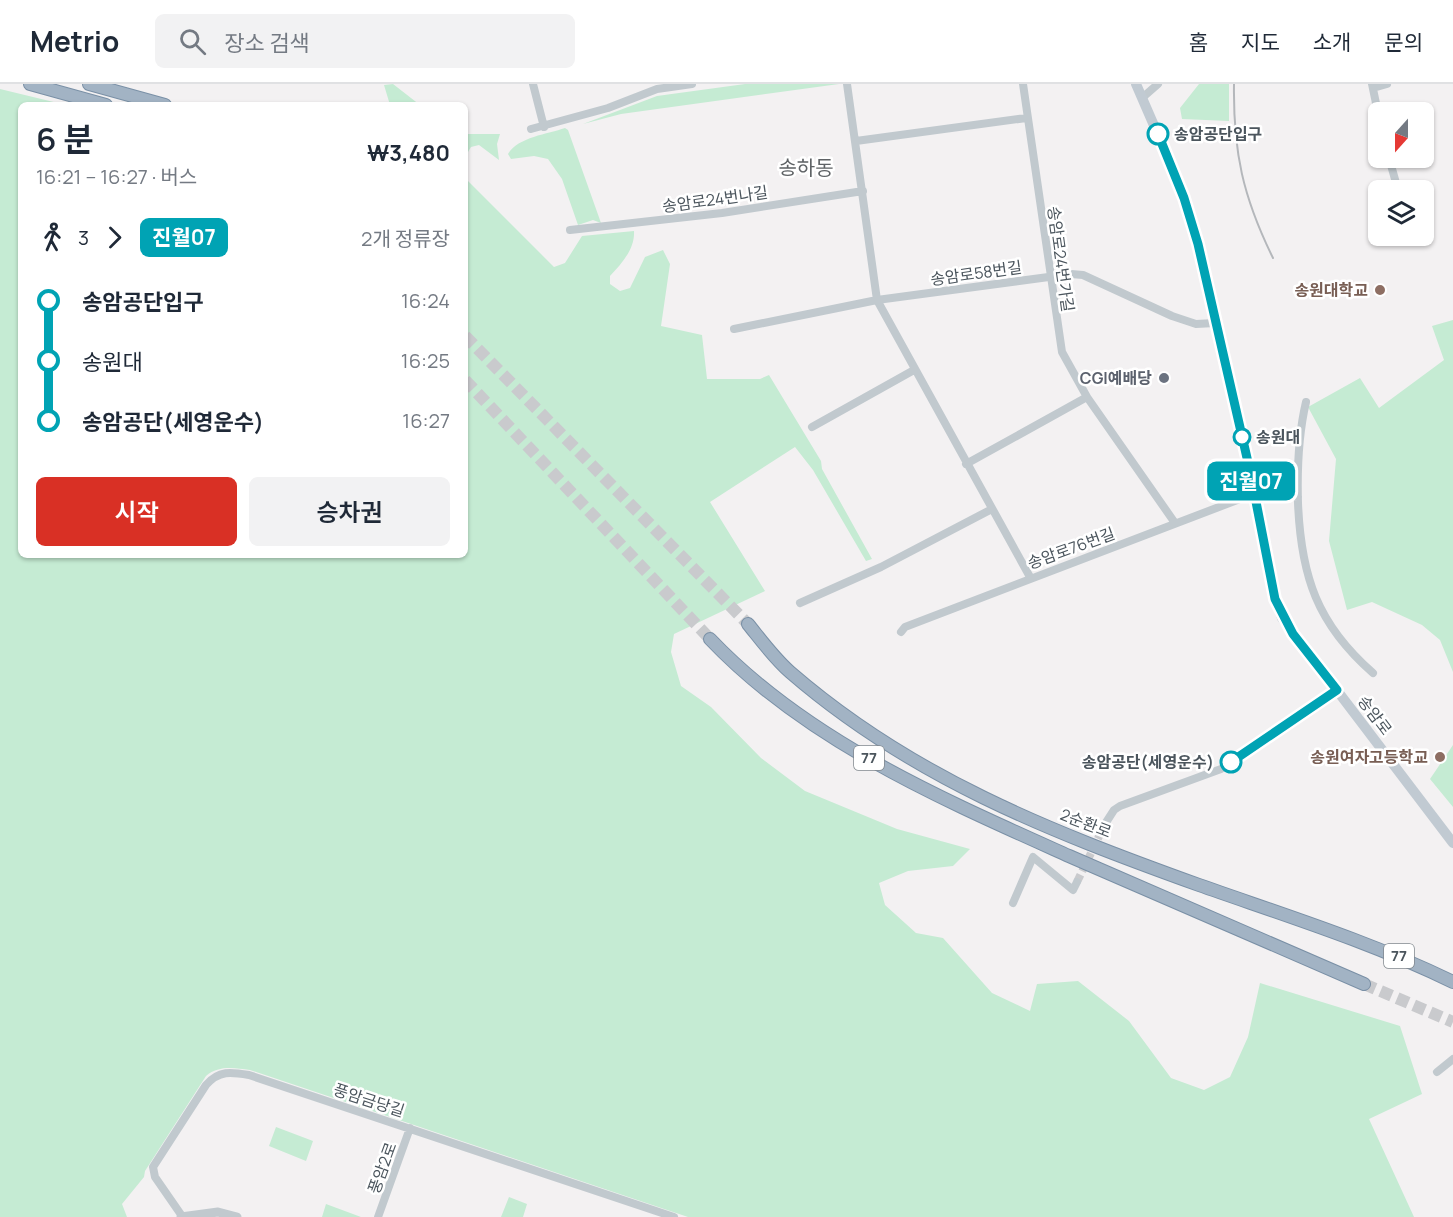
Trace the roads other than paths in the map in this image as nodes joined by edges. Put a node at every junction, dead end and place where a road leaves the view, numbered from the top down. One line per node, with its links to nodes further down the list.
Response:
1 (30, 84): 14 (highway)
2 (89, 84): 10 (highway)
3 (532, 84): 18 (street)
4 (692, 84): 11 (street)
5 (847, 84): 20 (street)
6 (1023, 84): 17 (street, 송암로24번가길)
7 (1136, 84): 13 (main road, 송암로)
8 (1158, 84): 13 (street)
9 (1387, 84): 12 (street)
10 (101, 86): 15 (highway)
11 (657, 86): 18 (street)
12 (1372, 86): 16 (street)
13 (1142, 98): 25 (main road, 송암로)
14 (95, 102)
15 (155, 102)
16 (1376, 102)
17 (1026, 118): 20 (street); 23 (street, 송암로24번가길)
18 (544, 127): 19 (street)
19 (531, 129)
20 (856, 141): 21 (street)
21 (863, 191): 22 (street, 송암로24번나길); 24 (street)
22 (570, 230)
23 (1051, 277): 24 (street, 송암로58번길); 25 (street, 송암로58번길); 28 (street, 송암로24번가길)
24 (877, 300): 26 (street, 송암로58번길); 27 (street)
25 (1215, 323): 33 (main road, 송암로)
26 (734, 329)
27 (914, 370): 30 (street); 31 (street)
28 (1088, 397): 31 (street); 36 (street, 송암로24번가길)
29 (1306, 402): 32 (street)
30 (812, 427)
31 (966, 464): 35 (street)
32 (1297, 478): 33 (street); 34 (street)
33 (1253, 494): 34 (street); 36 (street, 송암로76번길); 43 (main road, 송암로)
34 (1298, 497): 42 (street)
35 (992, 509): 37 (street); 38 (street)
36 (1175, 524): 37 (street, 송암로76번길)
37 (1030, 577): 40 (street, 송암로76번길)
38 (800, 603)
39 (748, 624): 48 (highway, 2순환로 / 77)
40 (901, 632)
41 (710, 639): 49 (highway, 77)
42 (1373, 673)
43 (1337, 690): 44 (street); 45 (main road, 송암로)
44 (1105, 824)
45 (1453, 843)
46 (1077, 882): 47 (street)
47 (1014, 903)
48 (1453, 982)
49 (1364, 984)
50 (1453, 1059): 51 (street)
51 (1437, 1072)
52 (410, 1128): 53 (street, 풍암금당길); 55 (street, 풍암2로); 56 (street, 풍암금당길)
53 (181, 1216): 54 (street)
54 (237, 1217)
55 (378, 1217)
56 (674, 1217)

